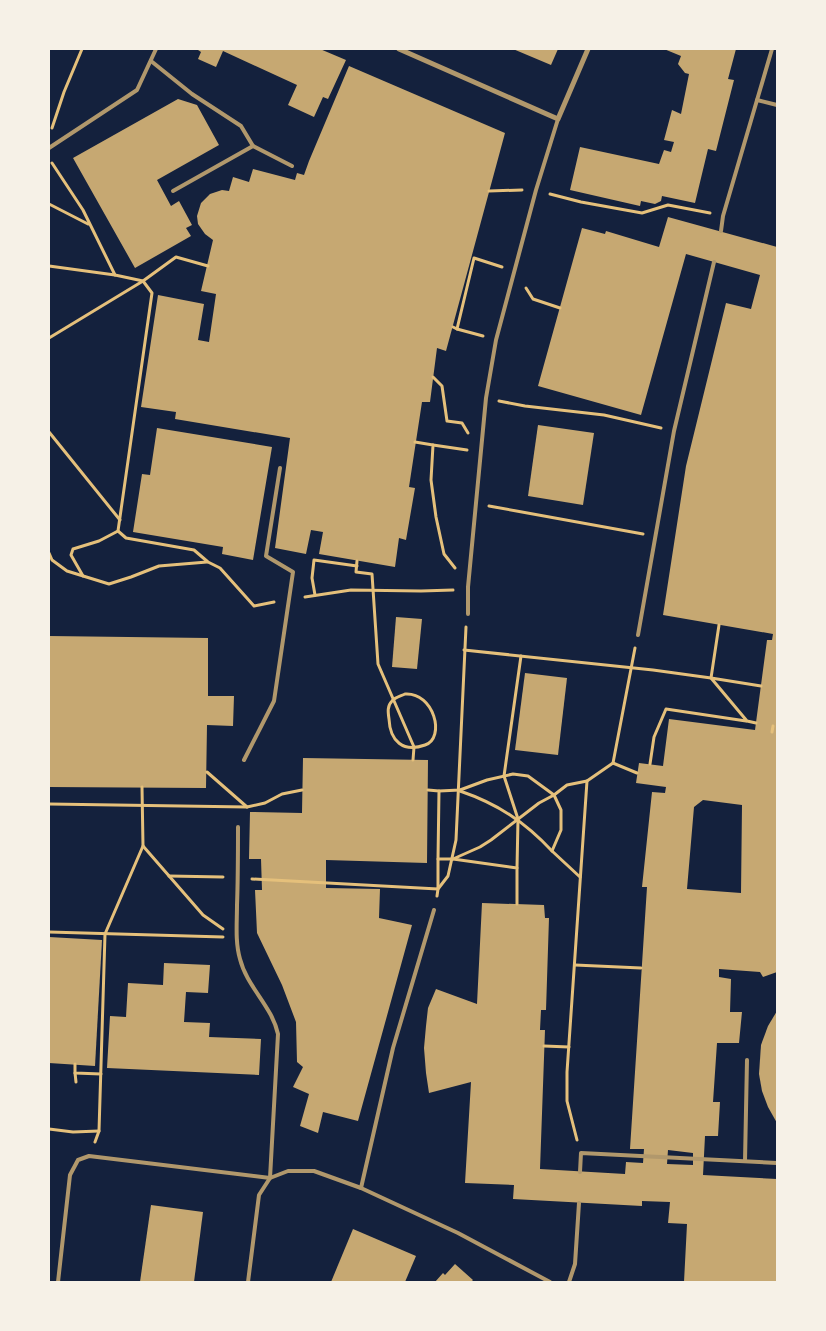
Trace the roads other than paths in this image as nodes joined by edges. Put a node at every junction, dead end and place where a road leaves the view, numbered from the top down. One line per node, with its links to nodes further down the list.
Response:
1 (156, 49): 5 (lane)
2 (399, 49): 8 (street)
3 (588, 49): 8 (street)
4 (772, 49): 6 (lane)
5 (151, 61): 9 (lane); 10 (lane)
6 (757, 100): 7 (lane); 13 (lane)
7 (777, 105)
8 (558, 119): 16 (lane)
9 (253, 146): 11 (lane); 12 (lane)
10 (49, 148)
11 (292, 166)
12 (173, 191)
13 (721, 231)
14 (714, 262): 17 (lane)
15 (280, 468): 18 (lane)
16 (468, 614)
17 (638, 636)
18 (244, 760)
19 (238, 828): 25 (lane)
20 (434, 910): 26 (lane)
21 (747, 1060): 22 (lane)
22 (745, 1161): 23 (lane); 24 (lane)
23 (777, 1163)
24 (580, 1172)
25 (270, 1178): 26 (lane); 28 (lane); 29 (lane)
26 (360, 1188): 30 (lane)
27 (579, 1203): 31 (lane)
28 (58, 1282)
29 (248, 1282)
30 (550, 1282)
31 (569, 1282)

